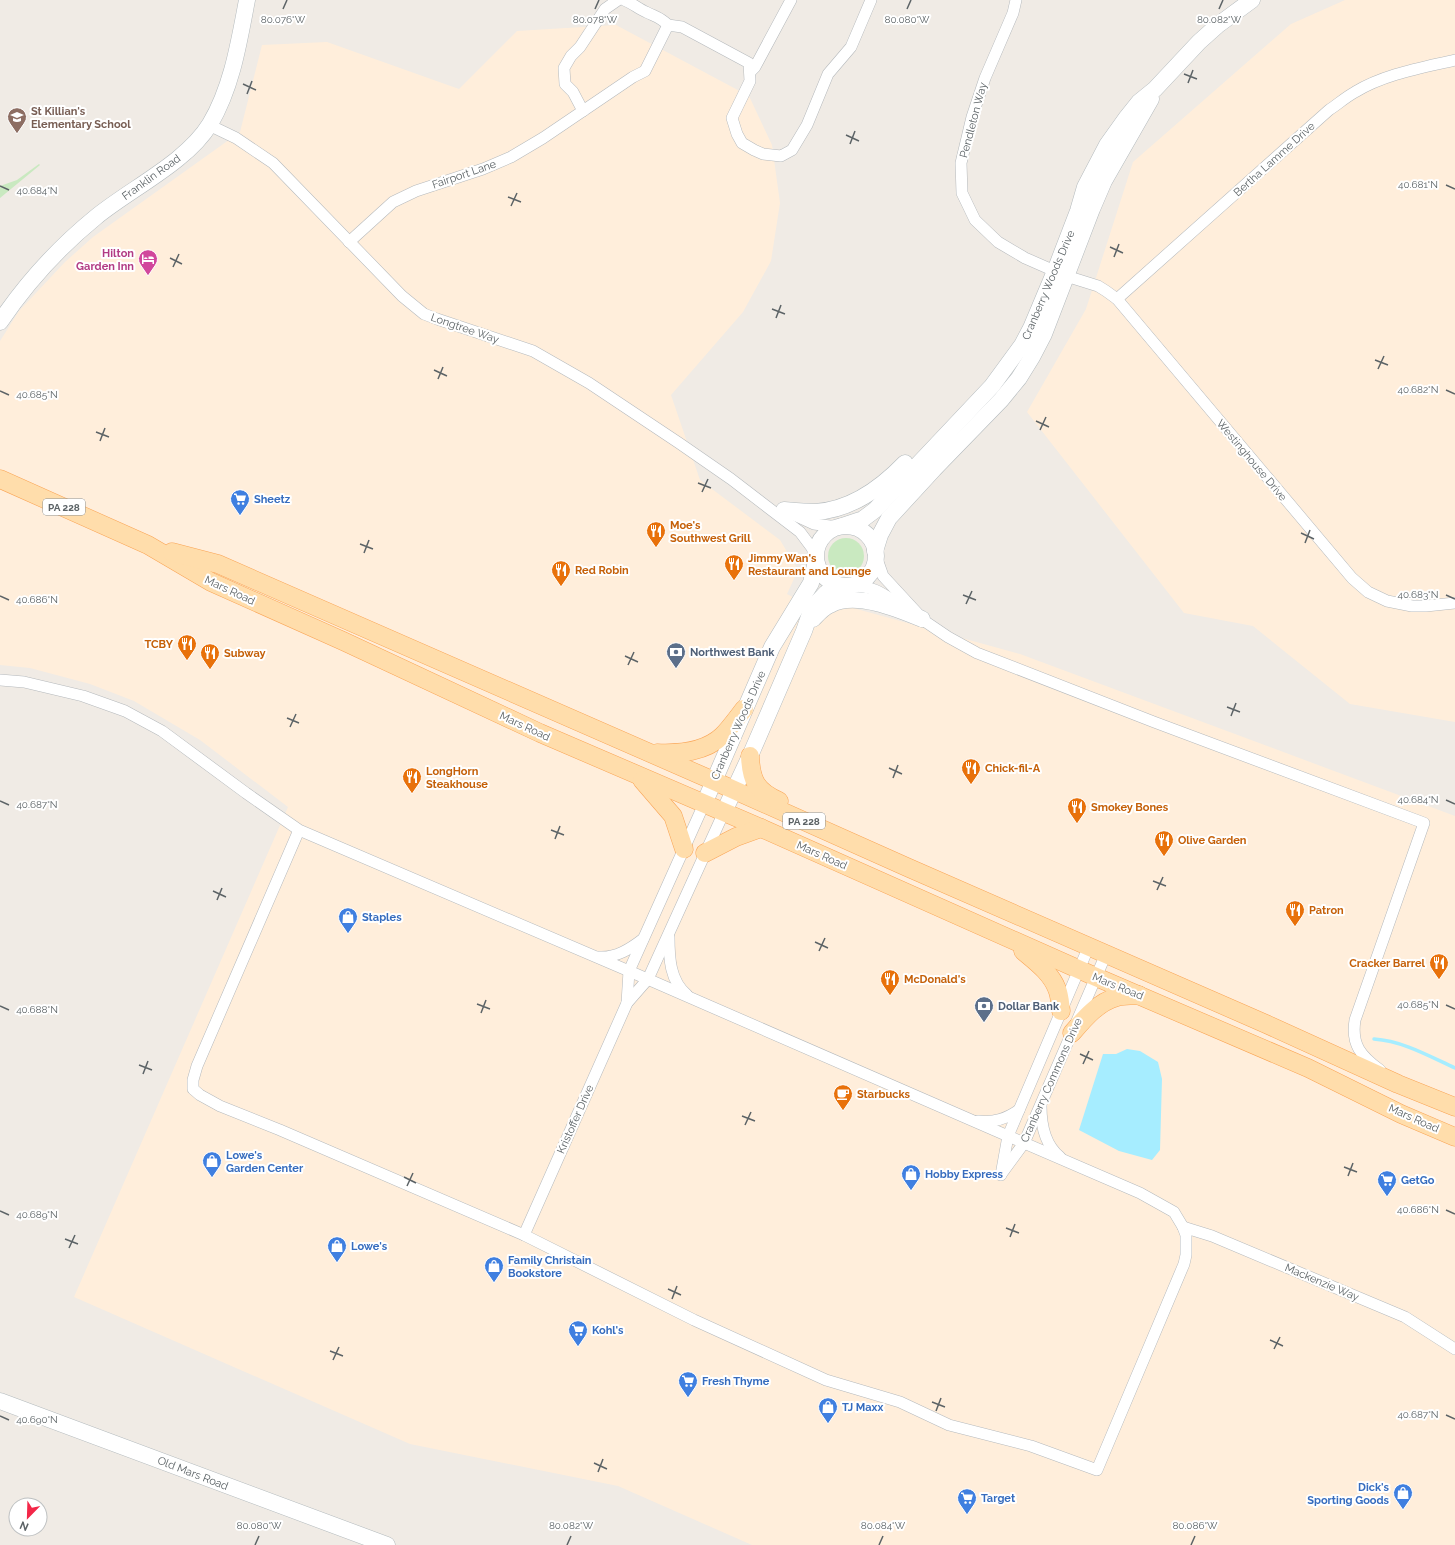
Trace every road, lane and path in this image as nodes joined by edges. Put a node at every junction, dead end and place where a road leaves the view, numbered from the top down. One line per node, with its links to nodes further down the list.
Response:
1 (247, 0): 12 (street, Franklin Road)
2 (618, 0): 11 (street)
3 (624, 0): 8 (street)
4 (791, 0): 10 (street)
5 (871, 0): 10 (street)
6 (1016, 0): 14 (street, Pendleton Way)
7 (1252, 0): 14 (street, Cranberry Woods Drive)
8 (668, 25): 10 (street); 11 (street, Fairport Lane)
9 (1455, 60): 15 (street, Bertha Lamme Drive)
10 (750, 72)
11 (583, 111): 13 (street, Fairport Lane)
12 (210, 125): 13 (street, Longtree Way); 16 (street, Franklin Road)
13 (349, 242): 20 (street, Longtree Way)
14 (1061, 273): 15 (street, Westinghouse Drive); 17 (street, Cranberry Woods Drive); 18 (street, Cranberry Woods Drive)
15 (1117, 299): 27 (street, Westinghouse Drive)
16 (0, 322)
17 (1002, 372): 18 (street, Cranberry Woods Drive); 21 (street)
18 (928, 464): 22 (street, Cranberry Woods Drive); 24 (street, Cranberry Woods Drive)
19 (0, 479): 23 (main road, Mars Road / PA 228)
20 (731, 479): 21 (street); 25 (street)
21 (784, 510): 22 (street)
22 (840, 527): 24 (street); 25 (street)
23 (148, 545): 32 (main road, Mars Road / PA 228); 34 (main road, Mars Road / PA 228)
24 (876, 553): 26 (street); 28 (street)
25 (815, 559): 26 (street); 31 (street, Cranberry Woods Drive)
26 (849, 586): 28 (street); 29 (street, Cranberry Woods Drive)
27 (1455, 603)
28 (922, 619): 29 (street); 59 (street)
29 (804, 631): 33 (street, Cranberry Woods Drive)
30 (0, 680): 40 (street)
31 (744, 709): 32 (main road); 35 (street, Cranberry Woods Drive)
32 (648, 753): 35 (main road, Mars Road / PA 228)
33 (750, 756): 36 (street, Cranberry Woods Drive); 43 (main road)
34 (637, 775): 37 (main road, Mars Road / PA 228); 41 (main road)
35 (714, 781): 36 (main road, Mars Road / PA 228); 37 (street, Cranberry Woods Drive)
36 (734, 790): 38 (street, Cranberry Woods Drive); 43 (main road, Mars Road / PA 228)
37 (704, 804): 38 (main road, Mars Road / PA 228); 41 (street, Kristoffer Drive)
38 (724, 812): 39 (main road, Mars Road / PA 228); 42 (street, Kristoffer Drive)
39 (761, 828): 42 (main road); 46 (main road, Mars Road / PA 228)
40 (299, 830): 49 (street); 69 (street)
41 (684, 849): 45 (street, Kristoffer Drive)
42 (705, 853): 44 (street, Kristoffer Drive)
43 (909, 868): 47 (main road, Mars Road / PA 228)
44 (669, 933): 53 (street, Kristoffer Drive); 55 (street)
45 (644, 939): 49 (street); 51 (street, Kristoffer Drive)
46 (1010, 940): 50 (main road, Mars Road / PA 228); 57 (main road)
47 (1089, 946): 48 (main road, Mars Road / PA 228); 50 (street, Cranberry Commons Drive)
48 (1106, 954): 52 (street, Cranberry Commons Drive); 59 (main road, Mars Road / PA 228)
49 (594, 956): 51 (street)
50 (1079, 969): 52 (main road, Mars Road / PA 228); 57 (street, Cranberry Commons Drive)
51 (630, 971): 53 (street); 56 (street, Kristoffer Drive)
52 (1096, 977): 54 (main road, Mars Road / PA 228); 58 (street, Cranberry Commons Drive)
53 (648, 979): 55 (street); 56 (street, Kristoffer Drive)
54 (1141, 995): 58 (main road); 65 (main road, Mars Road / PA 228)
55 (690, 998): 63 (street)
56 (627, 1003): 69 (street, Kristoffer Drive)
57 (1061, 1011): 62 (street, Cranberry Commons Drive)
58 (1072, 1033): 60 (street, Cranberry Commons Drive)
59 (1398, 1084): 61 (main road, Mars Road / PA 228)
60 (1042, 1104): 66 (street, Cranberry Commons Drive); 67 (street)
61 (1455, 1107)
62 (1019, 1110): 63 (street); 64 (street, Cranberry Commons Drive)
63 (972, 1121): 64 (street)
64 (1008, 1136): 66 (street); 66 (street, Cranberry Commons Drive)
65 (1455, 1137)
66 (1024, 1143): 67 (street)
67 (1062, 1159): 68 (street)
68 (1183, 1227): 69 (street); 70 (street, Mackenzie Way)
69 (524, 1235)
70 (1455, 1349)
71 (0, 1401): 72 (street, Old Mars Road)
72 (387, 1545)

